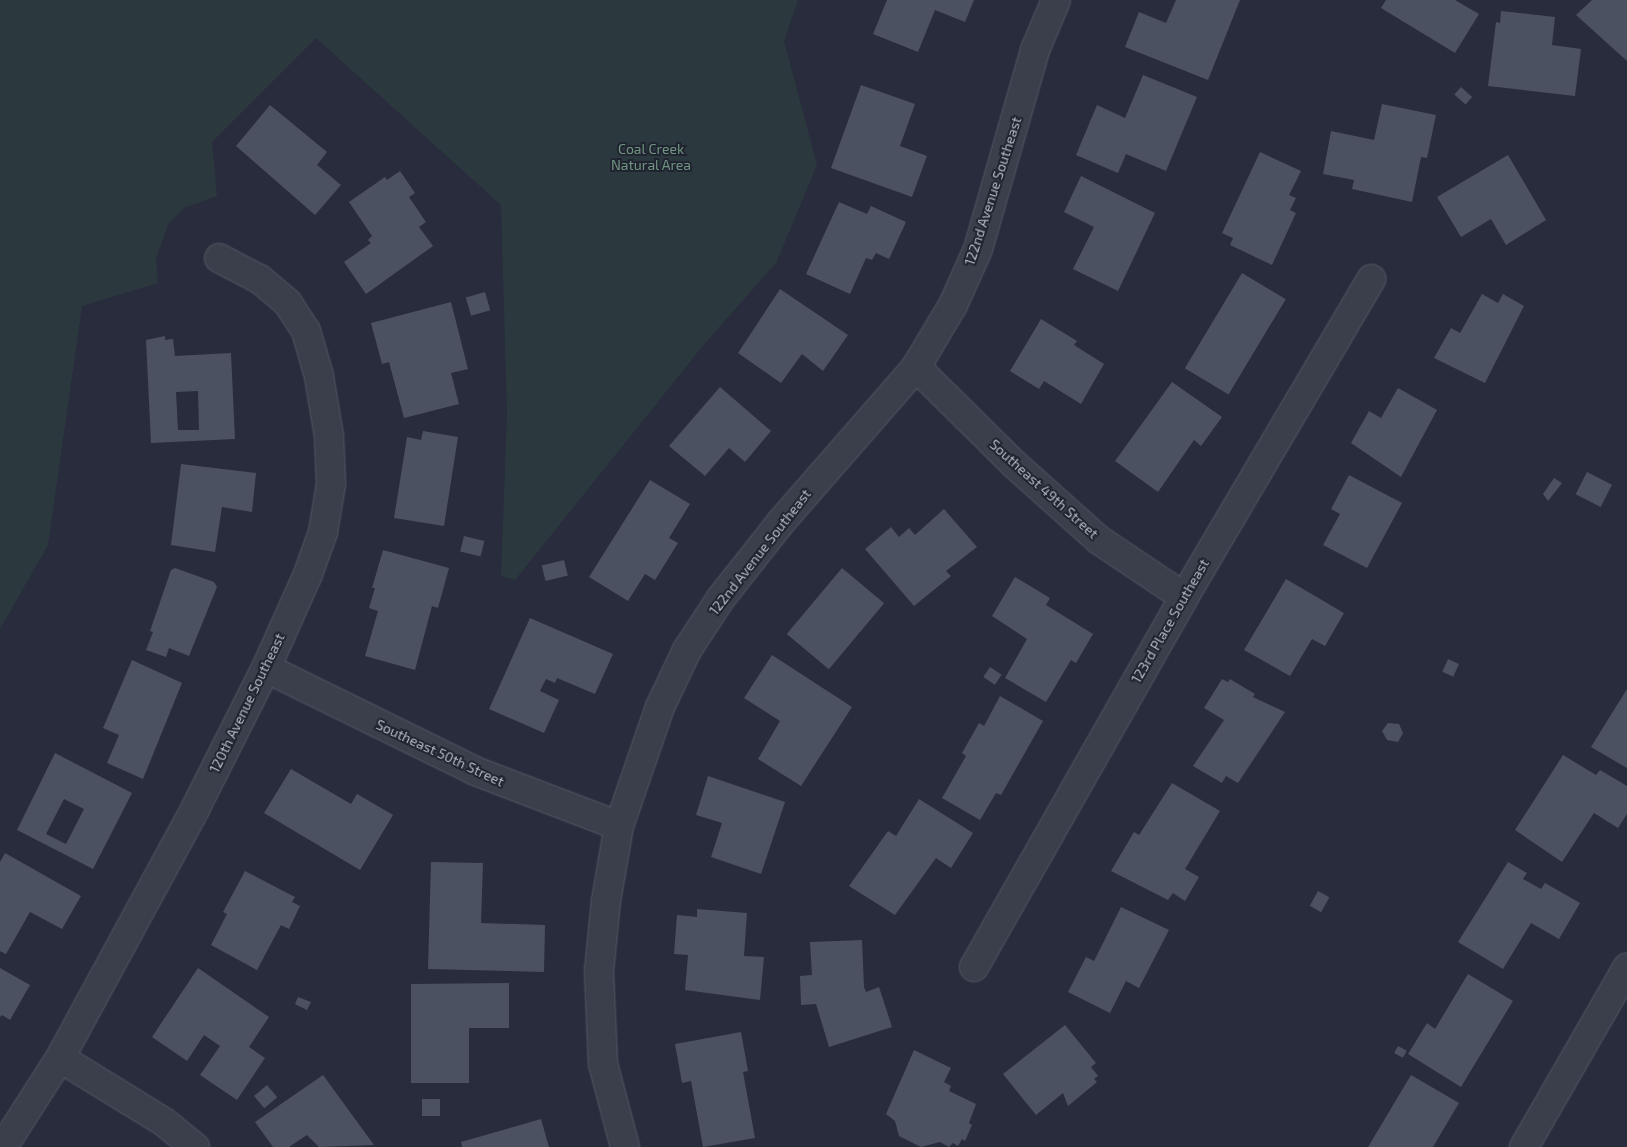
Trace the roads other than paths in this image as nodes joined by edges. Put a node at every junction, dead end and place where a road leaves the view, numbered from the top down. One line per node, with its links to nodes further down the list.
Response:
1 (1056, 0): 4 (street, 122nd Avenue Southeast)
2 (220, 258): 6 (street, 120th Avenue Southeast)
3 (1371, 279): 5 (street, 123rd Place Southeast)
4 (916, 367): 5 (street, Southeast 49th Street); 7 (street, 122nd Avenue Southeast)
5 (1184, 597): 8 (street, 123rd Place Southeast)
6 (266, 668): 7 (street, Southeast 50th Street); 10 (street, 120th Avenue Southeast)
7 (619, 826): 13 (street, 122nd Avenue Southeast)
8 (974, 966)
9 (1627, 968): 14 (street)
10 (60, 1058): 11 (street, 120th Avenue Southeast); 12 (street)
11 (3, 1147)
12 (195, 1147)
13 (625, 1147)
14 (1524, 1147)

